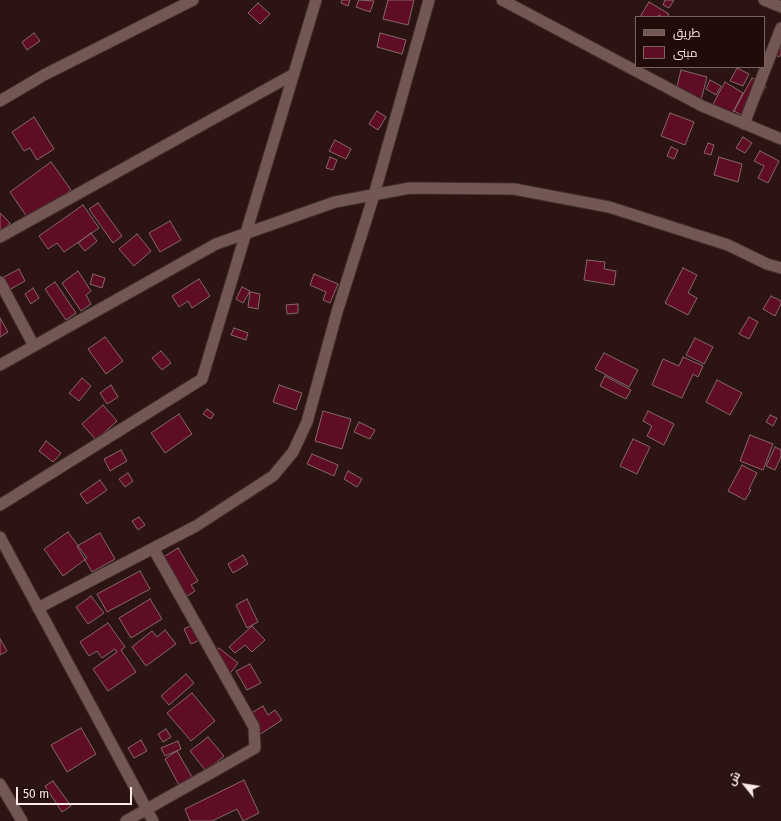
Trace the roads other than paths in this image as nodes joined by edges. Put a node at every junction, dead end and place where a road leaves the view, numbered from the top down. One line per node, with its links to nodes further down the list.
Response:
1 (193, 0): 9 (street)
2 (316, 0): 8 (street)
3 (428, 0): 12 (street)
4 (502, 0): 10 (street)
5 (764, 0): 6 (street)
6 (781, 6)
7 (781, 28): 10 (street)
8 (294, 74): 13 (street); 14 (street)
9 (0, 101)
10 (744, 124): 11 (street)
11 (781, 139)
12 (374, 195): 13 (street); 15 (street); 21 (street)
13 (246, 234): 17 (street); 19 (street)
14 (0, 237)
15 (781, 268)
16 (0, 282): 17 (street)
17 (34, 346): 18 (street)
18 (0, 365)
19 (0, 504)
20 (0, 537): 22 (street)
21 (153, 548): 22 (street); 24 (street)
22 (38, 608): 24 (street)
23 (0, 784): 25 (street)
24 (147, 809): 26 (street); 27 (street)
25 (22, 821)
26 (126, 821)
27 (153, 821)

